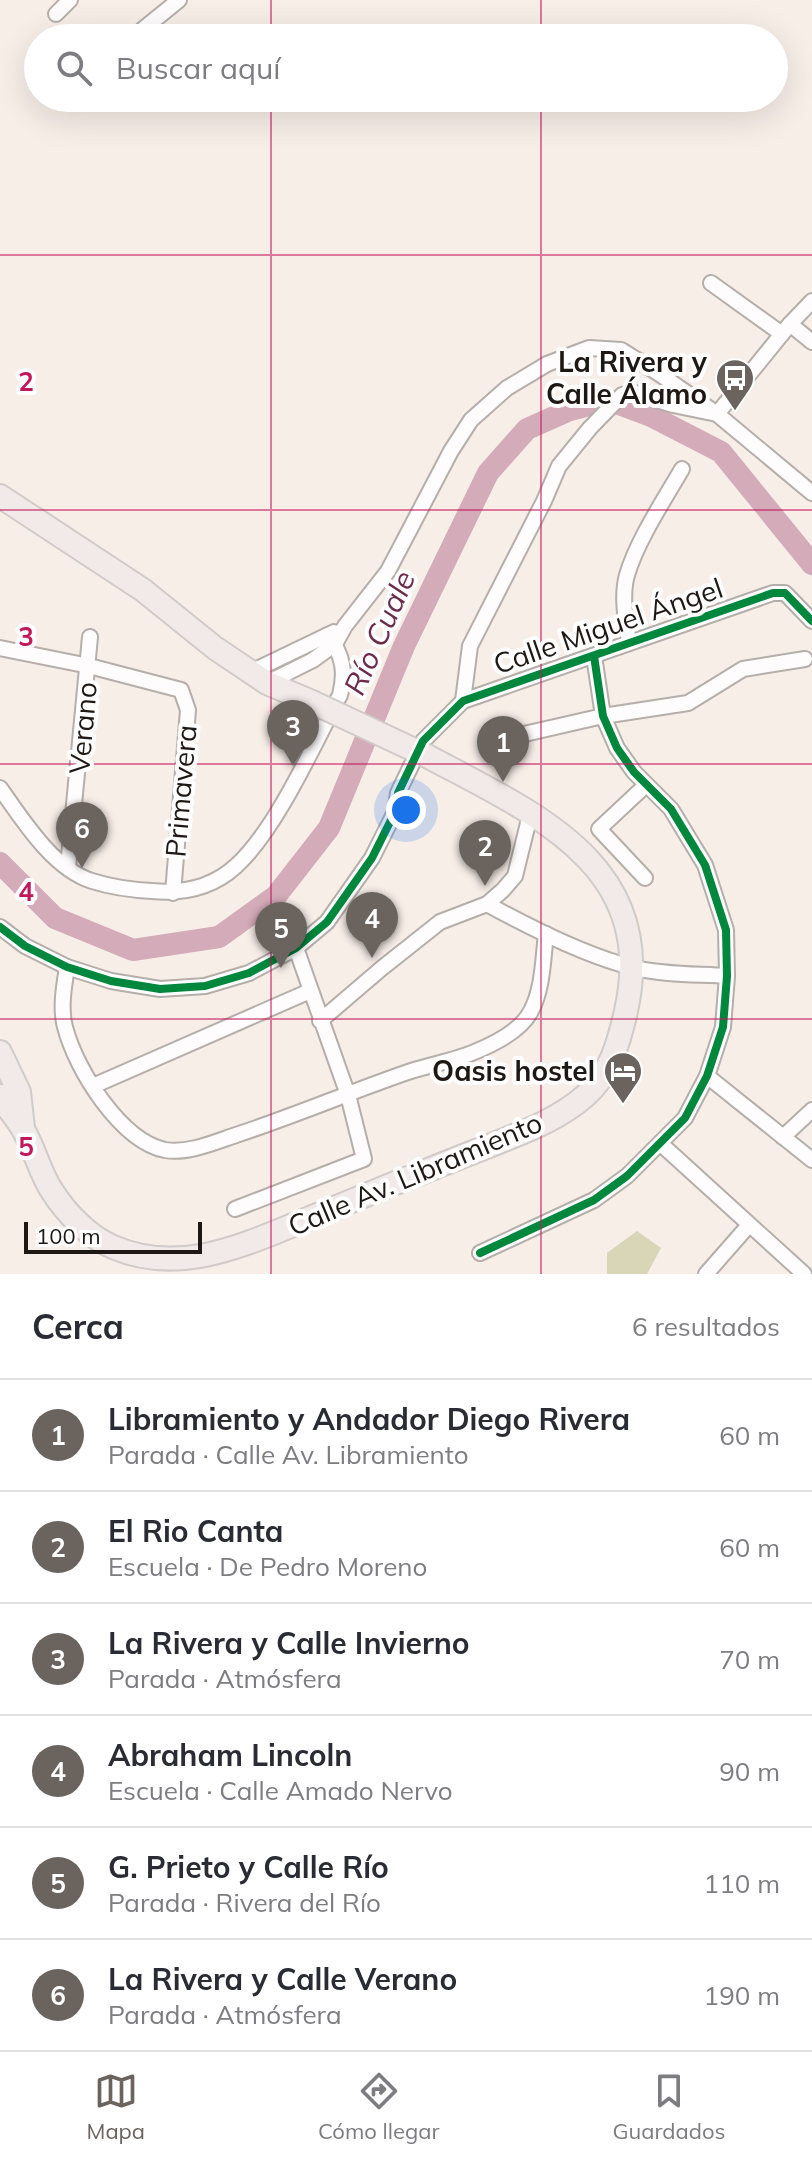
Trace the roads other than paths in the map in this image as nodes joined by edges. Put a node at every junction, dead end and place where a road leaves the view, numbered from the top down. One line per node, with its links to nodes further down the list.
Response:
1 (70, 0): 3 (street)
2 (179, 0): 4 (street)
3 (56, 14)
4 (149, 24)
5 (711, 283): 7 (street)
6 (812, 301): 7 (street)
7 (786, 329): 8 (street); 9 (street)
8 (812, 342)
9 (717, 414): 11 (street); 15 (street); 22 (street)
10 (682, 469): 16 (street)
11 (812, 493)
12 (0, 496): 21 (main road, Calle Av. Libramiento)
13 (812, 621): 16 (street, Calle Miguel Ángel)
14 (90, 637): 20 (street, Verano)
15 (331, 640): 21 (street); 31 (street)
16 (629, 643): 18 (street, Calle Miguel Ángel)
17 (0, 648): 20 (street)
18 (594, 656): 22 (street, Calle Miguel Ángel); 23 (street)
19 (805, 659): 23 (street)
20 (89, 666): 29 (street, Verano); 31 (street, Primavera)
21 (259, 677): 25 (main road, Calle Av. Libramiento, bridge)
22 (463, 701): 25 (street, Calle Miguel Ángel)
23 (603, 716): 24 (street); 26 (street)
24 (498, 740)
25 (425, 749): 28 (main road, Calle Av. Libramiento); 35 (street, Calle Miguel Ángel)
26 (646, 785): 30 (street); 38 (street)
27 (0, 788): 29 (street)
28 (531, 811): 32 (street); 37 (main road, Calle Av. Libramiento)
29 (68, 867): 31 (street)
30 (645, 878)
31 (173, 893)
32 (487, 904): 34 (street); 40 (street)
33 (0, 927): 36 (street, Calle Miguel Ángel)
34 (546, 934): 37 (street); 44 (street)
35 (296, 948): 36 (street, Calle Miguel Ángel); 39 (street)
36 (67, 967): 43 (street)
37 (631, 967): 38 (street); 47 (main road, Calle Av. Libramiento)
38 (727, 976): 42 (street)
39 (310, 991): 40 (street); 43 (street)
40 (320, 1021): 44 (street)
41 (0, 1052): 47 (main road, Calle Av. Libramiento)
42 (707, 1076): 48 (street); 49 (street)
43 (93, 1086): 44 (street)
44 (348, 1095): 51 (street)
45 (0, 1096): 47 (main road, Calle Av. Libramiento)
46 (812, 1110): 48 (street)
47 (24, 1130)
48 (783, 1137): 50 (street)
49 (661, 1144): 52 (street); 53 (street)
50 (812, 1160)
51 (235, 1209)
52 (749, 1225): 54 (street); 55 (street)
53 (480, 1253)
54 (706, 1274)
55 (804, 1274)

